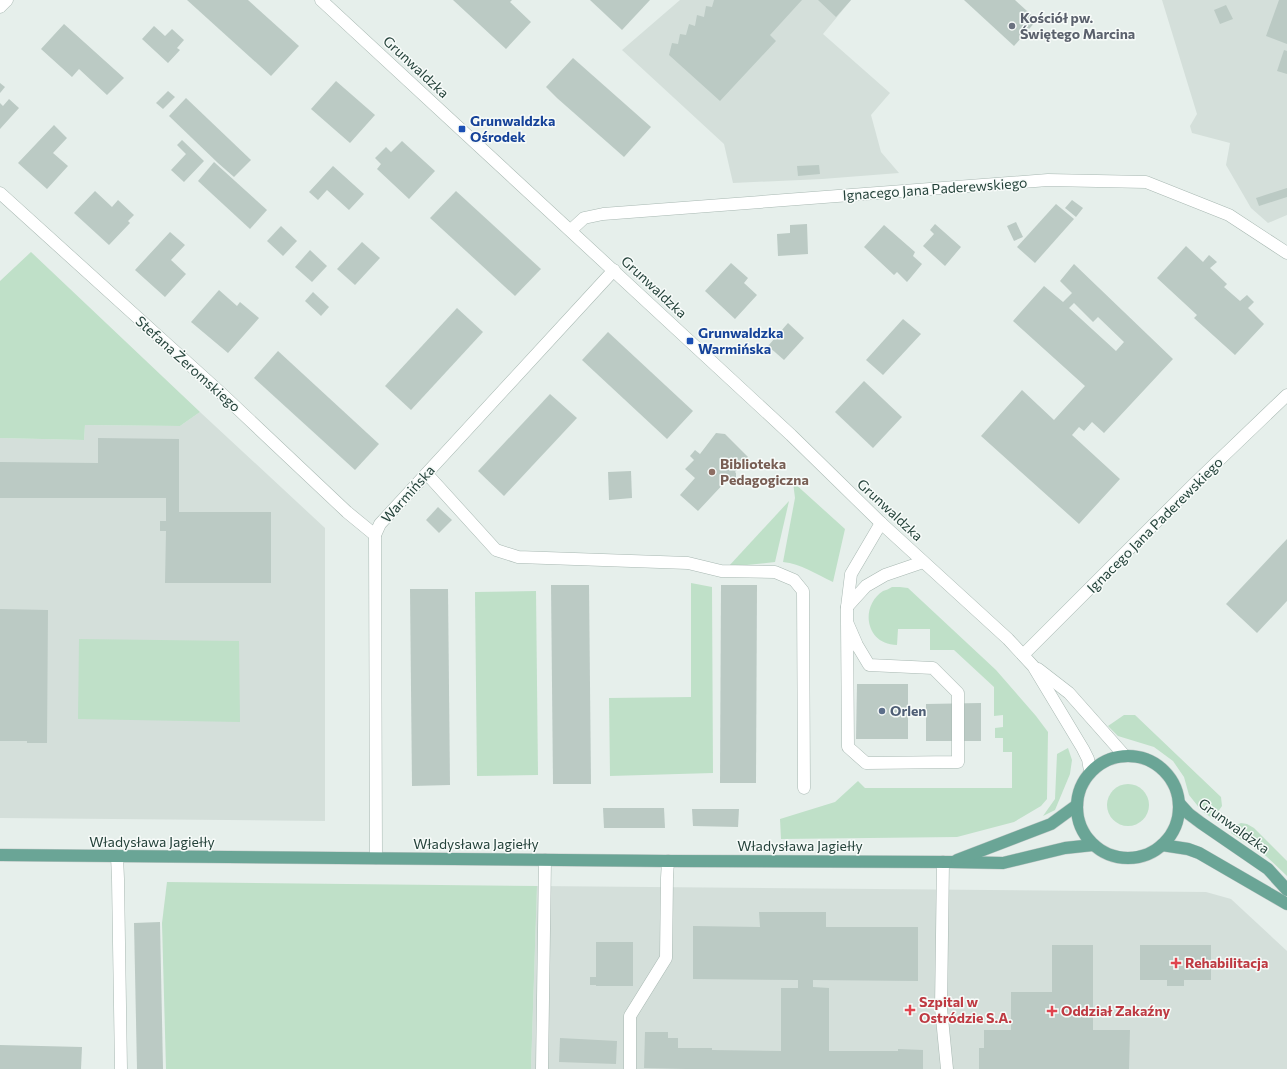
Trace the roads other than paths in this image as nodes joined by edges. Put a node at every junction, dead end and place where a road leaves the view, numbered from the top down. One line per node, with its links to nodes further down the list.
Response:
1 (7, 0): 3 (street)
2 (321, 0): 5 (street, Grunwaldzka)
3 (0, 7)
4 (0, 193): 11 (street, Stefana Żeromskiego)
5 (571, 230): 6 (street, Ignacego Jana Paderewskiego); 7 (street, Grunwaldzka)
6 (1287, 253)
7 (614, 270): 9 (street, Warmińska); 10 (street, Grunwaldzka)
8 (1287, 395): 15 (street, Ignacego Jana Paderewskiego)
9 (426, 474): 11 (street, Warmińska); 19 (street)
10 (881, 523): 12 (street, Grunwaldzka); 13 (street)
11 (375, 535): 26 (street, Warmińska)
12 (923, 562): 13 (street); 15 (street, Grunwaldzka)
13 (847, 607): 14 (street)
14 (847, 622): 14 (street)
15 (1024, 655): 16 (street, Grunwaldzka)
16 (1033, 666): 17 (street, Grunwaldzka); 18 (street, Grunwaldzka)
17 (1124, 755): 18 (main road); 20 (main road)
18 (1090, 772): 21 (main road)
19 (804, 788)
20 (1179, 803): 23 (main road); 30 (main road, Grunwaldzka)
21 (1076, 805): 22 (main road); 29 (main road, Władysława Jagiełły)
22 (1093, 845): 23 (main road); 29 (main road, Władysława Jagiełły)
23 (1162, 845): 31 (main road)
24 (0, 855): 25 (main road, Władysława Jagiełły)
25 (117, 856): 26 (main road, Władysława Jagiełły); 32 (street)
26 (376, 858): 27 (main road, Władysława Jagiełły)
27 (545, 860): 28 (main road, Władysława Jagiełły); 33 (street)
28 (668, 861): 29 (main road, Władysława Jagiełły); 34 (street)
29 (947, 862): 35 (street)
30 (1287, 890)
31 (1287, 904)
32 (121, 1069)
33 (542, 1069)
34 (630, 1069)
35 (947, 1069)

